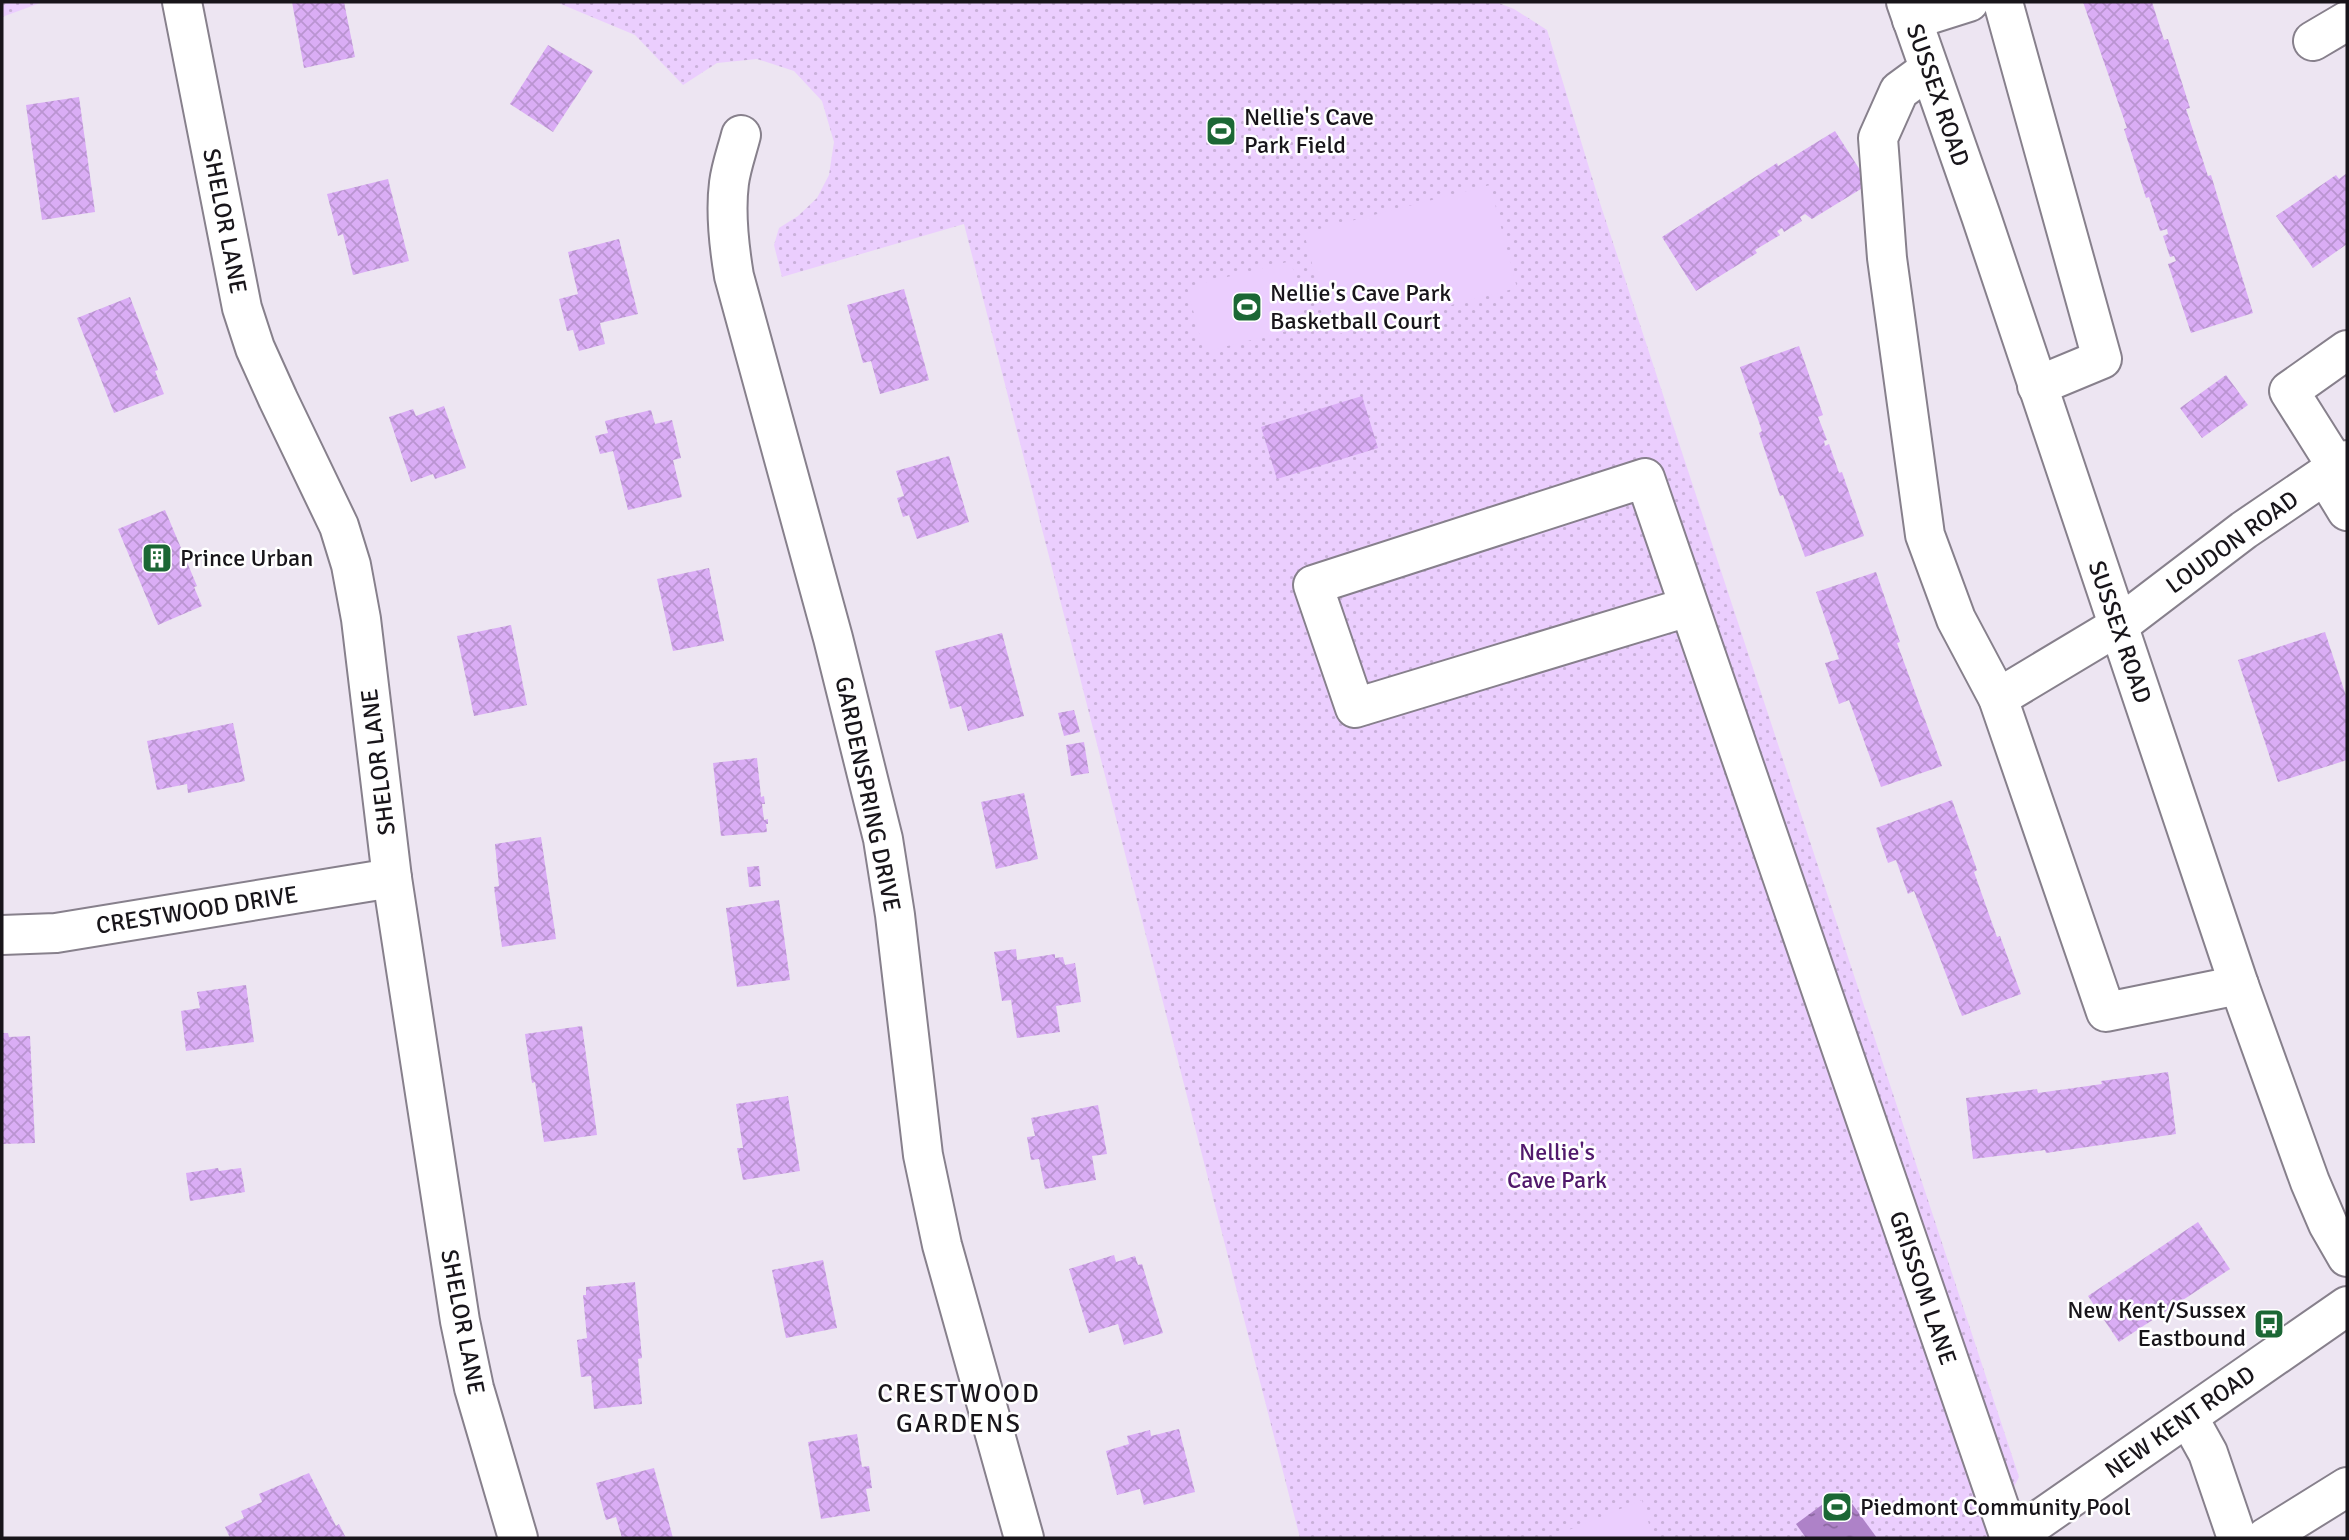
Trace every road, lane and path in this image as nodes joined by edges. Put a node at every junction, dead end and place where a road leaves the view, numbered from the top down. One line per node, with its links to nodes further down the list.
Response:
1 (182, 2): 16 (street, SHELOR LANE)
2 (1969, 2): 4 (street)
3 (2003, 2): 10 (street)
4 (1909, 11): 7 (street, SUSSEX ROAD)
5 (2347, 21): 6 (street)
6 (2313, 41)
7 (1929, 69): 10 (street, SUSSEX ROAD); 15 (street)
8 (741, 135): 24 (street, GARDENSPRING DRIVE)
9 (2347, 350): 11 (street)
10 (2037, 386): 14 (street, SUSSEX ROAD)
11 (2336, 467): 12 (street); 14 (street, LOUDON ROAD)
12 (2347, 511)
13 (1688, 607): 13 (street, GRISSOM LANE); 25 (street, GRISSOM LANE)
14 (2118, 626): 15 (street, LOUDON ROAD); 18 (street, SUSSEX ROAD)
15 (1998, 698): 18 (street)
16 (392, 878): 17 (street, CRESTWOOD DRIVE); 23 (street, SHELOR LANE)
17 (2, 935)
18 (2239, 985): 19 (street, SUSSEX ROAD)
19 (2347, 1257)
20 (2347, 1306): 21 (street, NEW KENT ROAD)
21 (2188, 1417): 25 (street, NEW KENT ROAD); 26 (street)
22 (2347, 1488): 27 (street)
23 (518, 1538)
24 (1024, 1538)
25 (2011, 1538)
26 (2237, 1538)
27 (2265, 1538)

